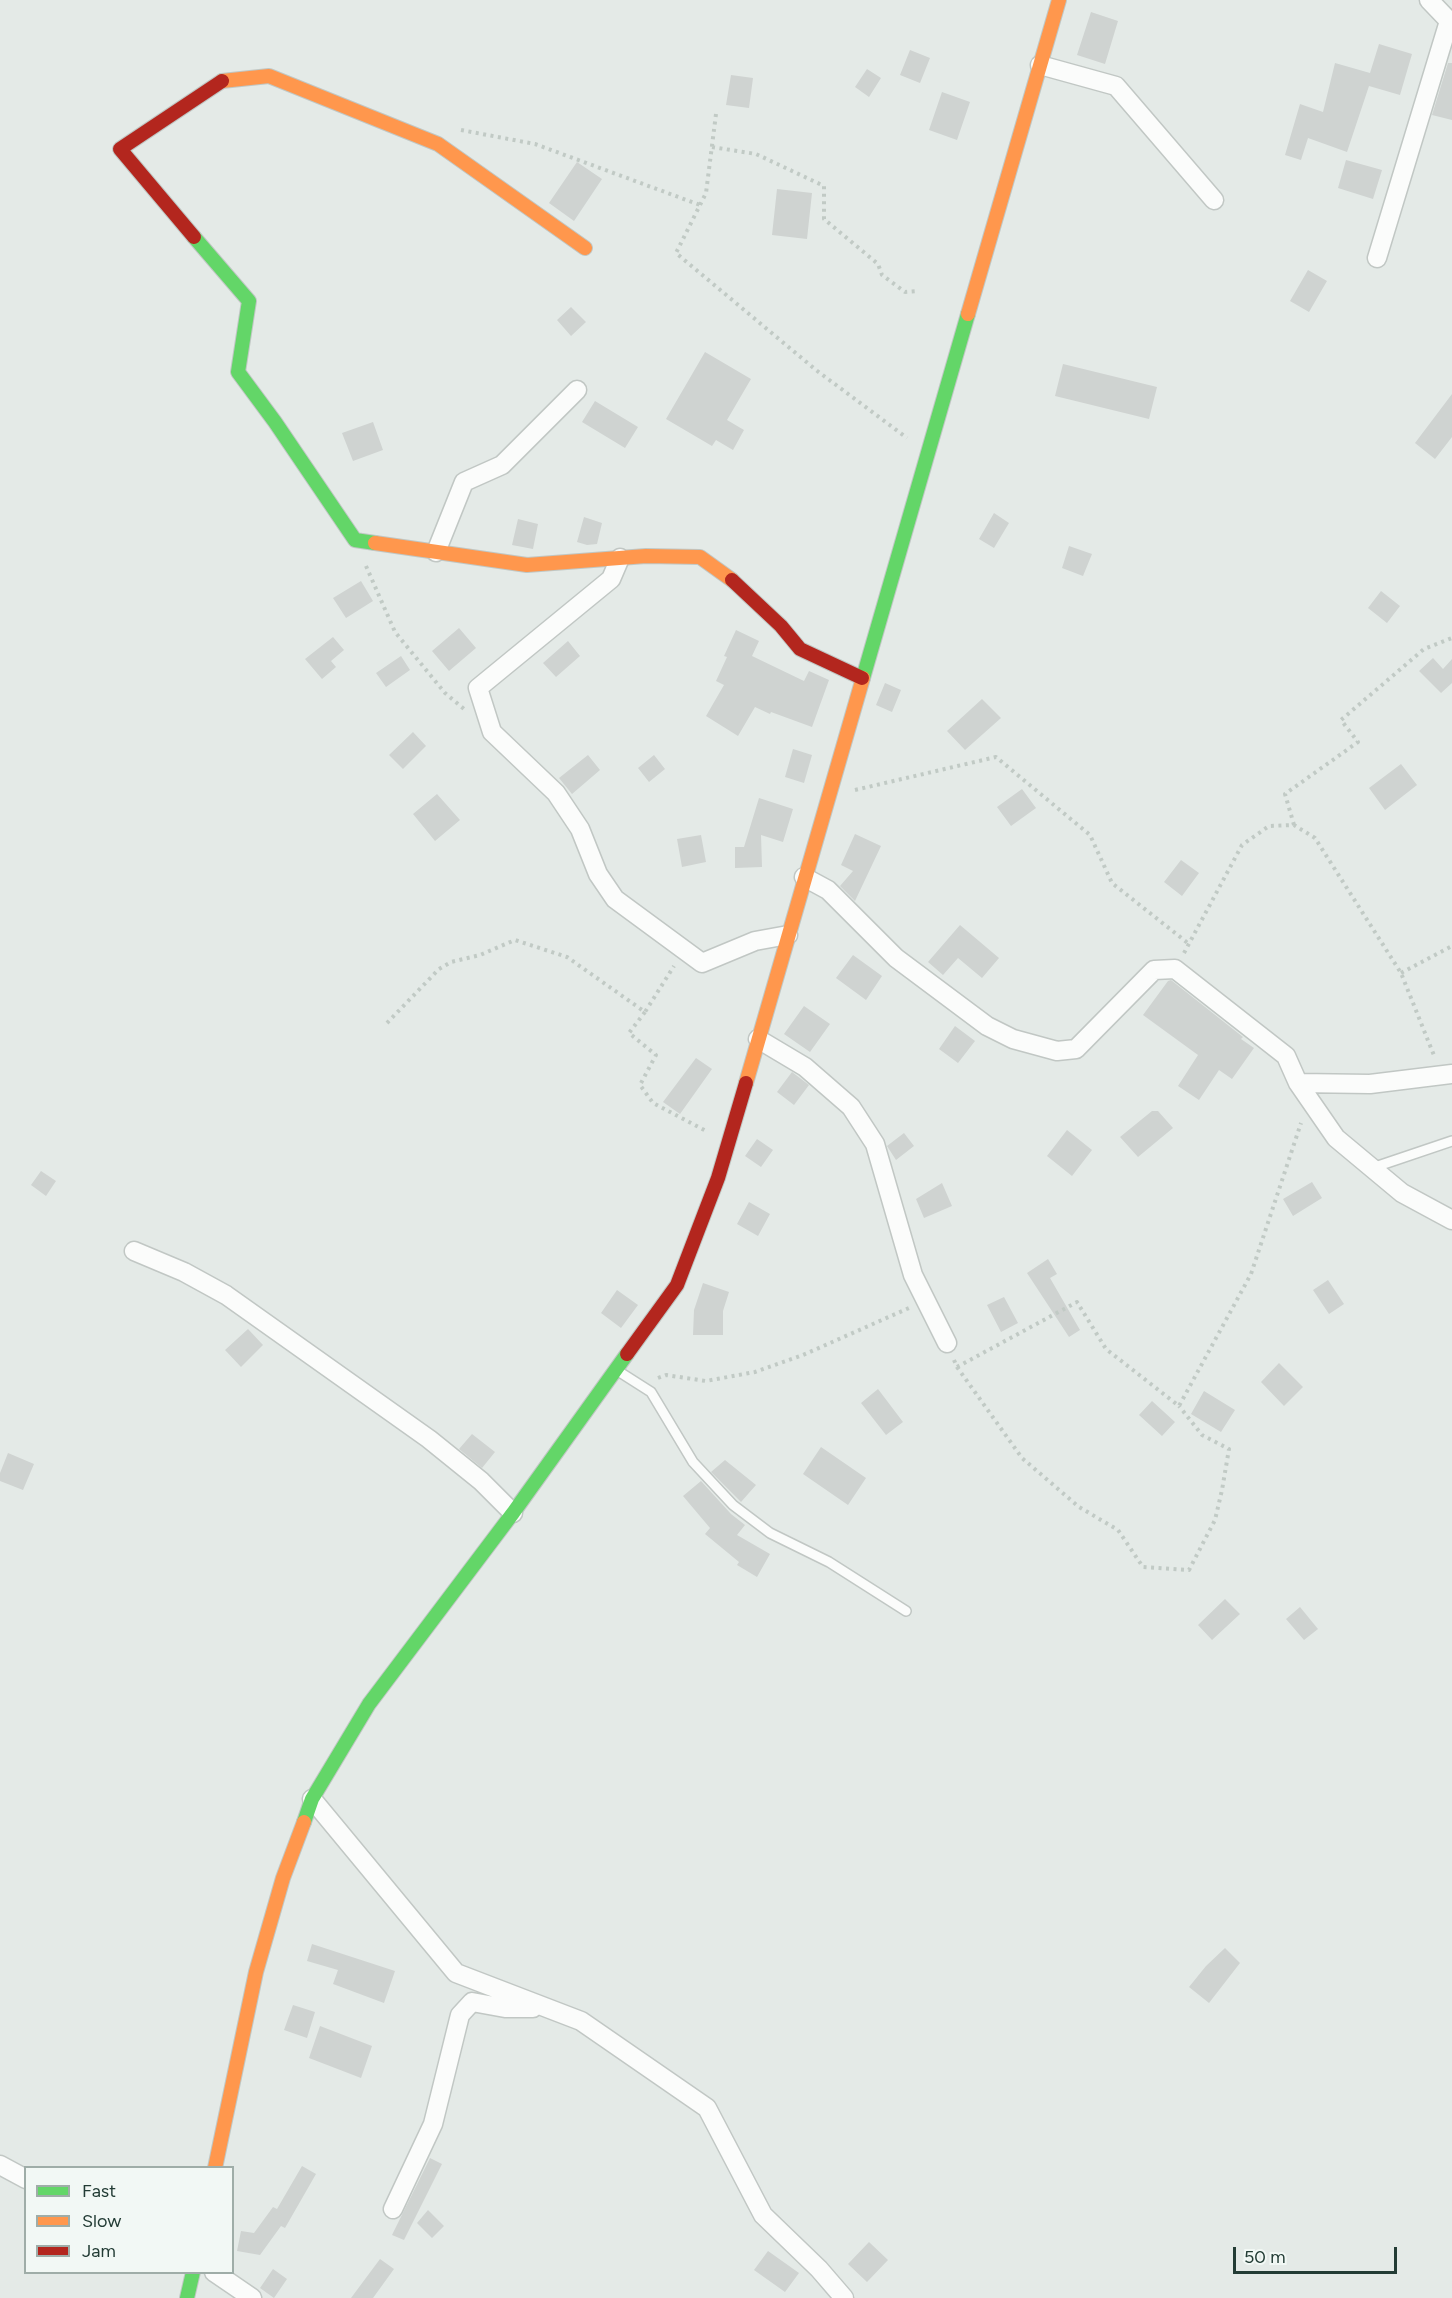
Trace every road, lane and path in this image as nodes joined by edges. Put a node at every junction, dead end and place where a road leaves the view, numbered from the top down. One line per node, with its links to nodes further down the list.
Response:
1 (1059, 0): 4 (main road)
2 (1429, 0): 3 (street)
3 (1450, 23): 11 (street)
4 (1040, 65): 8 (street); 14 (main road)
5 (716, 114): 7 (path)
6 (454, 128): 9 (path)
7 (712, 147): 9 (path); 12 (path)
8 (1214, 200)
9 (700, 205): 14 (path)
10 (585, 248): 15 (main road)
11 (1377, 258)
12 (919, 291)
13 (577, 390): 16 (street)
14 (928, 451): 19 (main road)
15 (355, 540): 16 (main road); 20 (path)
16 (436, 552): 17 (main road)
17 (620, 558): 19 (main road); 20 (street)
18 (1452, 638): 22 (path)
19 (862, 678): 21 (main road)
20 (492, 732): 27 (street)
21 (828, 796): 23 (main road); 25 (path)
22 (1294, 825): 25 (path); 29 (path)
23 (804, 877): 24 (main road); 28 (street)
24 (788, 935): 27 (street); 32 (main road)
25 (1189, 944): 28 (path)
26 (1452, 946): 29 (path)
27 (685, 951): 30 (path)
28 (1175, 969): 34 (street)
29 (1401, 973): 33 (path)
30 (645, 1012): 31 (path); 37 (path)
31 (387, 1023)
32 (758, 1039): 37 (main road); 41 (street)
33 (1447, 1075): 34 (street)
34 (1298, 1083): 35 (street)
35 (1309, 1100): 38 (street); 46 (path)
36 (1452, 1141): 38 (lane)
37 (728, 1142): 44 (main road)
38 (1372, 1168): 39 (street)
39 (1452, 1220)
40 (134, 1251): 47 (street)
41 (926, 1300): 42 (street); 45 (path)
42 (947, 1343): 43 (path)
43 (957, 1367): 46 (path); 46 (path)
44 (616, 1369): 45 (lane); 47 (main road)
45 (641, 1385): 48 (lane)
46 (1179, 1406)
47 (513, 1513): 49 (main road)
48 (906, 1611)
49 (312, 1799): 50 (street); 52 (main road)
50 (547, 2008): 54 (street); 59 (street)
51 (0, 2165): 53 (street)
52 (215, 2166)
53 (24, 2178)
54 (393, 2209)
55 (193, 2274): 57 (main road)
56 (217, 2274): 58 (street)
57 (187, 2298)
58 (252, 2298)
59 (844, 2298)

